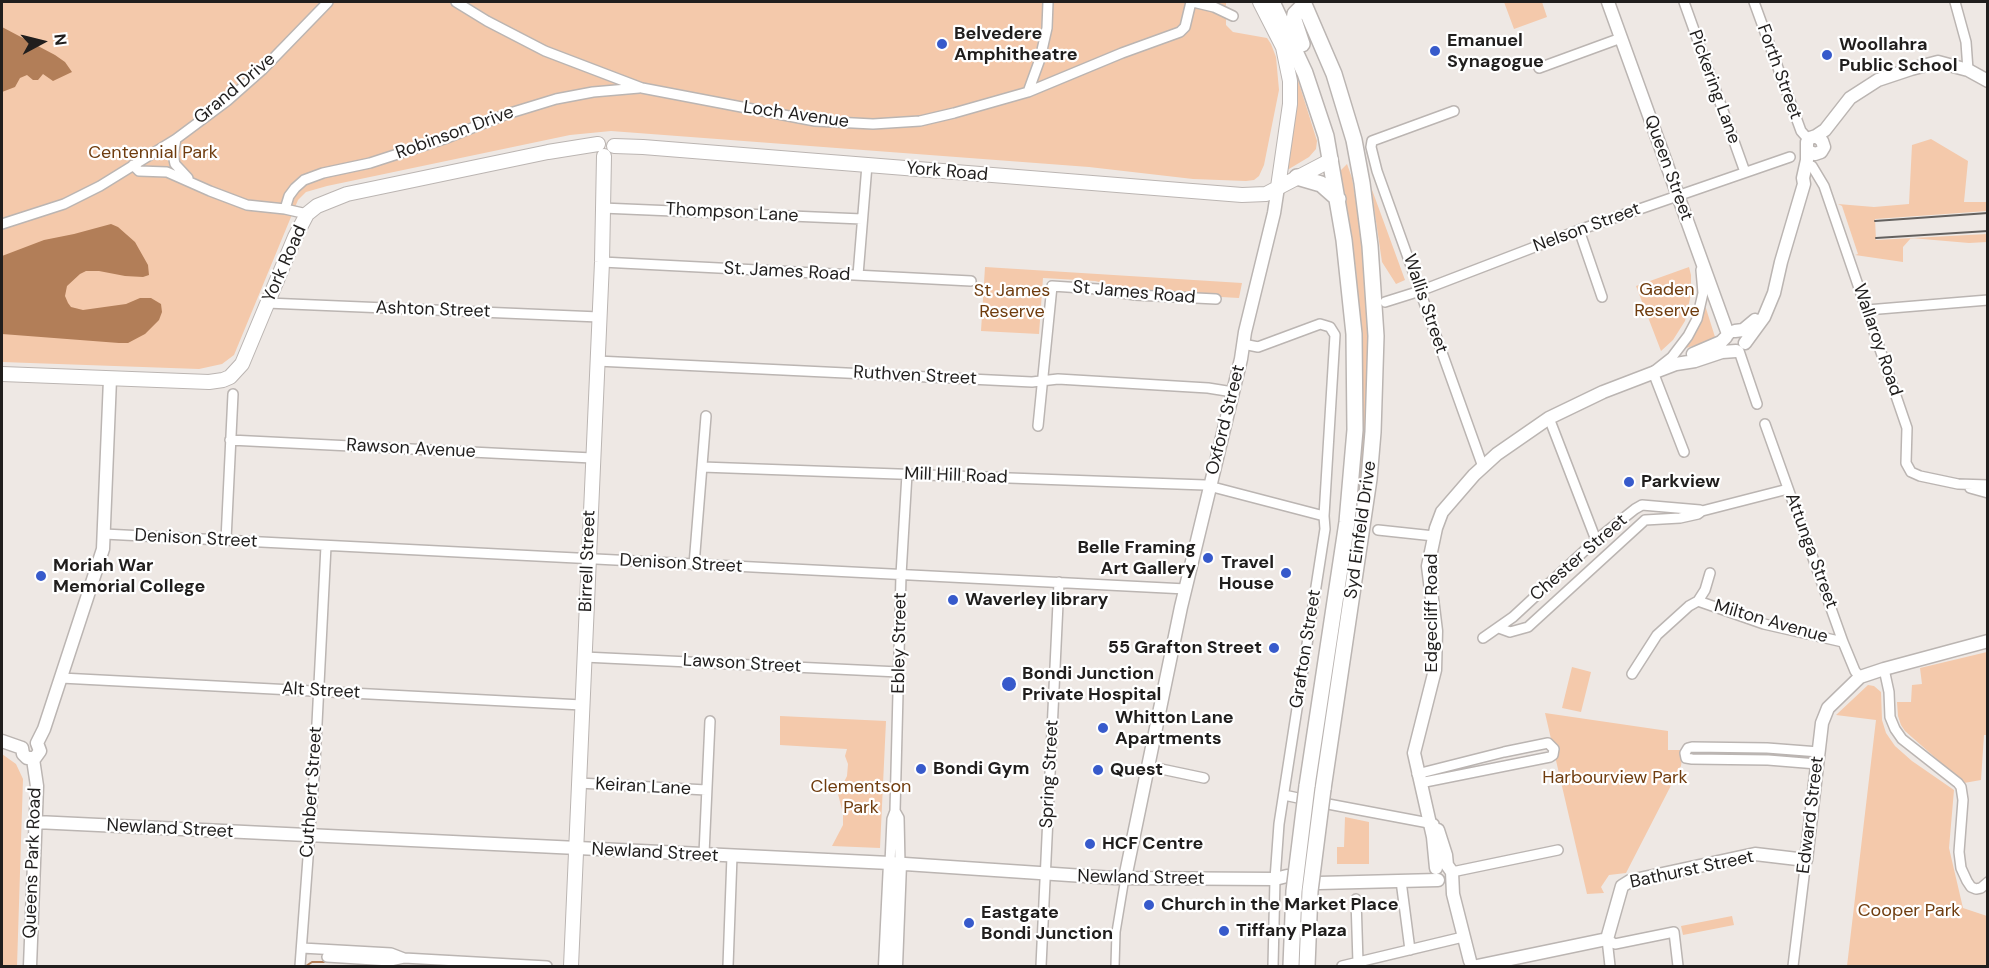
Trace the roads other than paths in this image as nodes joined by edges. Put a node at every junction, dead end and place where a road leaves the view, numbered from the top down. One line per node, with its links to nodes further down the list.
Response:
1 (328, 2): 22 (street, Grand Drive)
2 (456, 2): 18 (street, Loch Avenue)
3 (1048, 2): 19 (street)
4 (1192, 2): 12 (street); 19 (street, Loch Avenue)
5 (1260, 2): 32 (main road)
6 (1272, 2): 16 (main road)
7 (1608, 2): 13 (street, Queen Street)
8 (1684, 2): 29 (street, Pickering Lane)
9 (1754, 2): 23 (street, Forth Street)
10 (1955, 2): 15 (street)
11 (1306, 3): 16 (main road); 20 (main road)
12 (1233, 16)
13 (1621, 38): 14 (street); 33 (street, Queen Street)
14 (1539, 68)
15 (1968, 70): 17 (street, Edgecliff Road); 23 (street, Edgecliff Road)
16 (1305, 73): 26 (main road)
17 (1988, 81)
18 (642, 88): 19 (street, Loch Avenue); 36 (street, Robinson Drive)
19 (1028, 92)
20 (1341, 94): 26 (main road); 118 (main road, Syd Einfeld Drive)
21 (1454, 111): 46 (street, Wallis Street)
22 (176, 139): 27 (street, Grand Drive); 31 (street)
23 (1814, 148): 43 (street, Edgecliff Road); 52 (street, Wallaroy Road)
24 (606, 149): 28 (main road, York Road); 35 (main road, Birrell Street); 37 (main road, York Road)
25 (1790, 157): 29 (street, Nelson Street)
26 (1331, 160): 30 (main road); 34 (main road, Syd Einfeld Drive)
27 (132, 165): 31 (street); 39 (street, Grand Drive)
28 (867, 165): 32 (main road, York Road); 38 (street)
29 (1745, 172): 33 (street, Nelson Street)
30 (1297, 177): 32 (main road); 34 (main road)
31 (199, 187): 36 (street)
32 (1278, 187): 55 (street, Oxford Street)
33 (1678, 195): 40 (street, Nelson Street); 41 (street, Queen Street)
34 (1338, 199): 118 (main road, Syd Einfeld Drive)
35 (602, 208): 38 (street, Thompson Lane); 42 (main road, Birrell Street)
36 (285, 209): 37 (street)
37 (307, 214): 51 (main road, York Road)
38 (862, 219): 44 (street)
39 (2, 224)
40 (1579, 230): 46 (street, Nelson Street); 47 (street)
41 (1700, 260): 54 (street, Queen Street); 59 (street)
42 (602, 262): 44 (street, St. James Road); 53 (main road, Birrell Street)
43 (1781, 262): 54 (street, Edgecliff Road); 56 (street, Edgecliff Road)
44 (858, 275): 45 (street, St. James Road)
45 (971, 281)
46 (1420, 291): 50 (street, Nelson Street); 74 (street, Wallis Street)
47 (1602, 297)
48 (1216, 299): 62 (street, St James Road)
49 (1988, 300): 52 (street)
50 (1385, 302)
51 (267, 303): 53 (street, Ashton Street); 61 (main road, York Road)
52 (1868, 310): 76 (street, Wallaroy Road)
53 (599, 316): 57 (main road, Birrell Street)
54 (1729, 334): 56 (street); 56 (street); 58 (street, Edgecliff Road)
55 (1243, 344): 63 (street, Oxford Street); 82 (street, Grafton Street)
56 (1740, 348): 58 (street, Edgecliff Road); 65 (street)
57 (597, 361): 62 (street, Ruthven Street); 72 (main road, Birrell Street)
58 (1676, 364): 59 (street, Edgecliff Road)
59 (1653, 372): 67 (street, Edgecliff Road); 71 (street)
60 (2, 374): 61 (main road, York Road)
61 (110, 379): 84 (street)
62 (1043, 380): 63 (street, Ruthven Street); 69 (street)
63 (1233, 392): 78 (street, Oxford Street)
64 (233, 394): 70 (street)
65 (1757, 404)
66 (706, 416): 73 (street)
67 (1549, 418): 74 (street, Edgecliff Road); 87 (street)
68 (1765, 424): 79 (street, Attunga Street)
69 (1038, 426)
70 (230, 440): 72 (street, Rawson Avenue); 86 (street)
71 (1683, 452)
72 (592, 458): 89 (main road, Birrell Street)
73 (702, 467): 75 (street, Mill Hill Road); 90 (street)
74 (1483, 467): 85 (street, Edgecliff Road)
75 (907, 474): 78 (street, Mill Hill Road); 92 (street, Ebley Street)
76 (1958, 484): 77 (street, Wallaroy Road); 80 (street, Wallaroy Road)
77 (1988, 485)
78 (1210, 486): 82 (street, Mill Hill Road); 94 (street, Oxford Street)
79 (1788, 489): 81 (street, Chester Street); 99 (street, Attunga Street)
80 (1988, 492)
81 (1702, 511): 87 (street, Chester Street); 96 (street, Chester Street)
82 (1324, 516): 120 (street, Grafton Street)
83 (1377, 530): 85 (street)
84 (104, 534): 86 (street, Denison Street); 105 (street)
85 (1434, 536): 116 (street, Edgecliff Road)
86 (226, 540): 88 (street, Denison Street)
87 (1596, 540): 96 (street, Chester Street)
88 (326, 546): 89 (street, Denison Street); 106 (street, Cuthbert Street)
89 (587, 558): 90 (street, Denison Street); 100 (main road, Birrell Street)
90 (694, 565): 92 (street, Denison Street)
91 (1710, 573): 95 (street, Milton Avenue)
92 (901, 574): 93 (street, Denison Street); 102 (street, Ebley Street)
93 (1059, 582): 94 (street, Denison Street); 132 (street, Spring Street)
94 (1186, 589): 114 (street, Oxford Street)
95 (1698, 600): 99 (street, Milton Avenue); 103 (street, Milton Avenue)
96 (1499, 628): 97 (street, Chester Street)
97 (1483, 638)
98 (1988, 640): 101 (street)
99 (1843, 642): 104 (street, Attunga Street)
100 (584, 657): 102 (street, Lawson Street); 107 (main road, Birrell Street)
101 (1884, 669): 104 (street); 137 (street)
102 (899, 672): 131 (street, Ebley Street)
103 (1632, 674)
104 (1860, 677): 112 (street, Edward Street)
105 (60, 678): 106 (street, Alt Street); 110 (street)
106 (318, 691): 107 (street, Alt Street); 125 (street, Cuthbert Street)
107 (582, 705): 117 (main road, Birrell Street)
108 (710, 721): 119 (street)
109 (2, 741): 111 (street)
110 (37, 743): 111 (street); 113 (street)
111 (22, 748): 113 (street)
112 (1818, 758): 112 (street); 130 (street, Edward Street)
113 (33, 759): 123 (street, Queens Park Road)
114 (1148, 765): 115 (street); 134 (street, Oxford Street)
115 (1204, 778)
116 (1421, 778): 116 (street); 124 (street, Edgecliff Road)
117 (579, 783): 119 (street, Keiran Lane); 126 (main road, Birrell Street)
118 (1315, 787): 157 (main road, Syd Einfeld Drive, bridge); 158 (main road, Syd Einfeld Drive, bridge)
119 (706, 790): 128 (street)
120 (1284, 795): 121 (street); 135 (street, Grafton Street)
121 (1298, 798)
122 (1328, 804): 124 (street)
123 (36, 822): 125 (street, Newland Street); 147 (street, Queens Park Road)
124 (1433, 824): 133 (street, Edgecliff Road)
125 (310, 836): 126 (street, Newland Street); 141 (street, Cuthbert Street)
126 (576, 849): 128 (street, Newland Street); 150 (main road, Birrell Street)
127 (1558, 850): 133 (street)
128 (704, 854): 129 (street, Newland Street)
129 (732, 856): 131 (street, Newland Street); 151 (street)
130 (1806, 860): 140 (street, Bathurst Street); 162 (street, Edward Street)
131 (895, 863): 132 (street, Newland Street); 152 (street, Ebley Street); 153 (street, Ebley Street)
132 (1046, 874): 134 (street, Newland Street); 154 (street, Spring Street)
133 (1443, 874): 136 (street); 136 (street); 139 (street, Edgecliff Road)
134 (1125, 878): 135 (street, Newland Street); 155 (street)
135 (1283, 880): 156 (street, Grafton Street)
136 (1401, 881): 142 (street)
137 (1988, 882)
138 (1356, 899): 145 (street)
139 (1460, 938): 142 (street); 146 (street, Edgecliff Road)
140 (1607, 939): 146 (street); 160 (street); 161 (street)
141 (302, 948): 144 (street); 148 (street, Cuthbert Street)
142 (1410, 950): 145 (street)
143 (327, 957): 144 (street)
144 (404, 958): 149 (street)
145 (1358, 963): 159 (street)
146 (1470, 965)
147 (30, 966)
148 (300, 966)
149 (547, 966)
150 (571, 966)
151 (728, 966)
152 (885, 966)
153 (896, 966)
154 (1041, 966)
155 (1115, 966)
156 (1272, 966)
157 (1291, 966)
158 (1307, 966)
159 (1342, 966)
160 (1610, 966)
161 (1678, 966)
162 (1793, 966)

